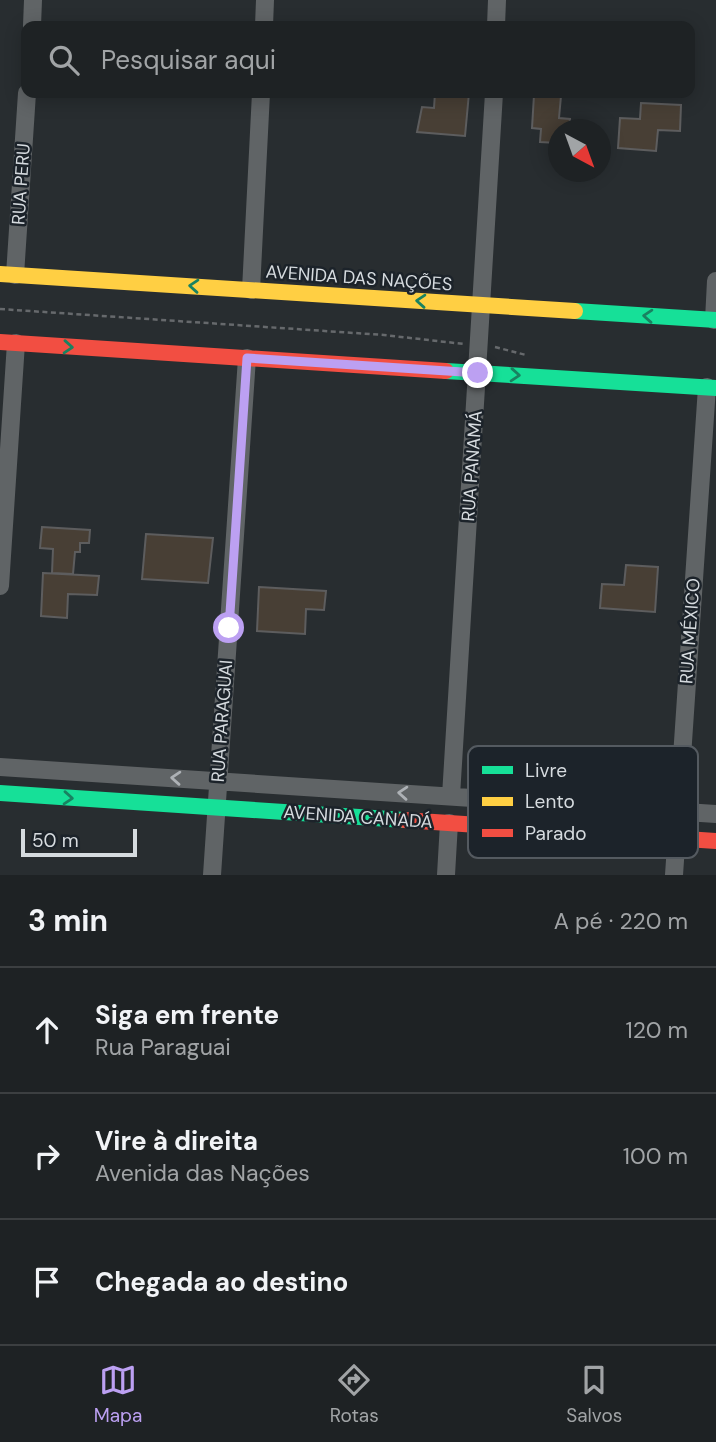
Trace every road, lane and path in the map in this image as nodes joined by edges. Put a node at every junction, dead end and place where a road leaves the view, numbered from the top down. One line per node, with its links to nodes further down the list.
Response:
1 (33, 0): 4 (street)
2 (265, 0): 5 (street)
3 (497, 0): 6 (street)
4 (32, 21)
5 (264, 21)
6 (496, 21)
7 (26, 98): 10 (street, RUA PERU)
8 (261, 98): 12 (street)
9 (494, 98): 13 (street, RUA PANAMÁ)
10 (8, 274): 12 (main road, AVENIDA DAS NAÇÕES, one-way to 10)
11 (716, 281): 15 (street)
12 (251, 290): 13 (main road, AVENIDA DAS NAÇÕES, one-way to 12)
13 (482, 305): 15 (main road, AVENIDA DAS NAÇÕES, one-way to 13); 17 (street, RUA PANAMÁ)
14 (0, 309): 17 (path)
15 (715, 320)
16 (8, 343): 19 (main road, one-way to 19); 22 (street)
17 (480, 345): 18 (path); 20 (street, RUA PANAMÁ)
18 (533, 357)
19 (247, 358): 20 (main road); 25 (street, RUA PARAGUAI)
20 (478, 373): 21 (main road, one-way to 21); 27 (street, RUA PANAMÁ)
21 (712, 388): 23 (street, RUA MÉXICO)
22 (0, 586)
23 (683, 746)
24 (0, 766): 25 (street, AVENIDA CANADÁ, one-way to 24)
25 (218, 781): 27 (street, AVENIDA CANADÁ, one-way to 25); 29 (street, RUA PARAGUAI)
26 (0, 793): 29 (main road, AVENIDA CANADÁ, one-way to 29)
27 (451, 796): 28 (street, AVENIDA CANADÁ)
28 (468, 797)
29 (217, 808): 32 (main road, AVENIDA CANADÁ); 36 (street, RUA PARAGUAI)
30 (698, 813): 31 (street, AVENIDA CANADÁ)
31 (716, 814)
32 (449, 823): 33 (main road, AVENIDA CANADÁ); 37 (street)
33 (468, 824)
34 (698, 840): 35 (main road, AVENIDA CANADÁ)
35 (716, 841)
36 (212, 875)
37 (446, 875)

